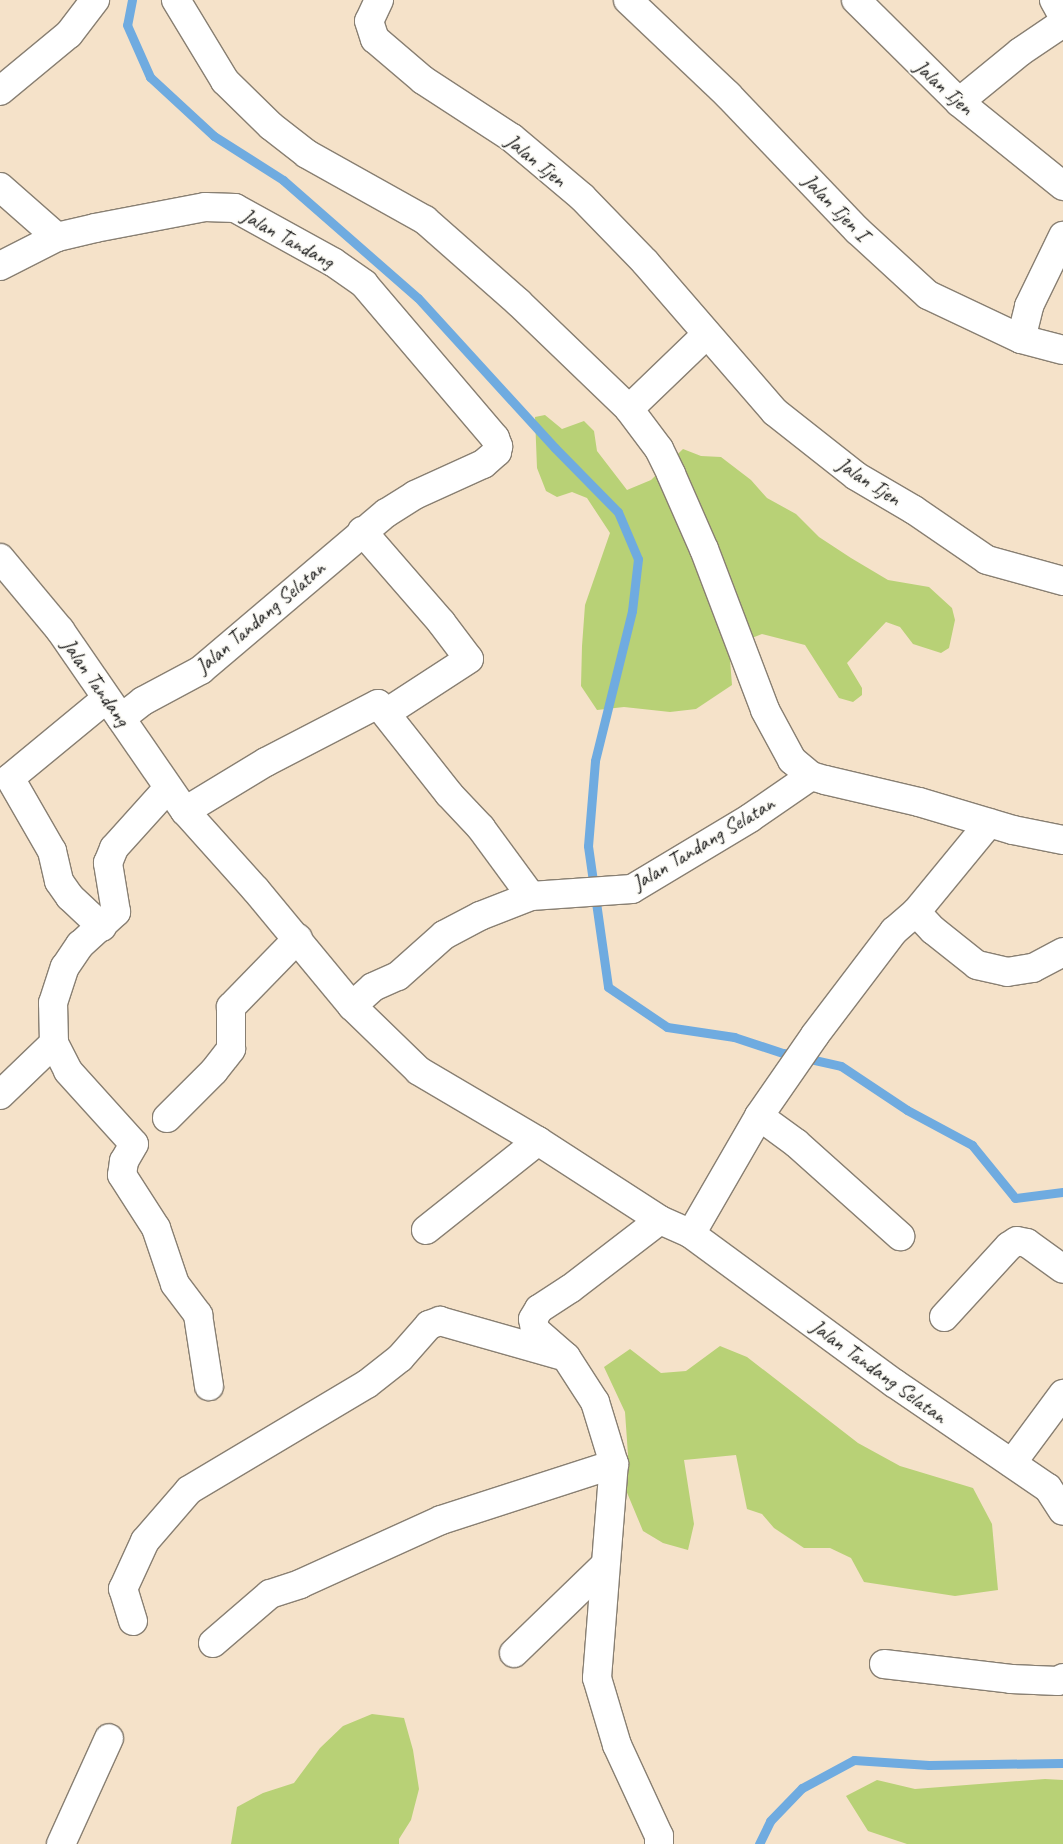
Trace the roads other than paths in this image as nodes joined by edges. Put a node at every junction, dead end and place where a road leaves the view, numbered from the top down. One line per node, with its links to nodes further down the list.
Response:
1 (95, 0): 9 (street)
2 (176, 0): 19 (street)
3 (379, 0): 16 (street, Jalan Ijen)
4 (856, 0): 10 (street, Jalan Ijen)
5 (1054, 0): 7 (street)
6 (635, 7): 17 (street, Jalan Ijen I)
7 (1063, 16)
8 (1063, 23): 10 (street)
9 (0, 91)
10 (959, 102): 11 (street, Jalan Ijen)
11 (1063, 186)
12 (0, 187): 14 (street)
13 (1063, 236): 17 (street)
14 (57, 237): 15 (street, Jalan Tandang); 20 (street, Jalan Tandang)
15 (0, 266)
16 (707, 334): 19 (street); 23 (street, Jalan Ijen)
17 (1021, 339): 18 (street, Jalan Ijen I)
18 (1063, 350)
19 (629, 409): 26 (street)
20 (497, 452): 21 (street, Jalan Tandang Selatan)
21 (354, 538): 24 (street, Jalan Tandang Selatan); 25 (street)
22 (0, 558): 24 (street, Jalan Tandang)
23 (1063, 581)
24 (113, 708): 27 (street, Jalan Tandang); 33 (street, Jalan Tandang Selatan)
25 (386, 713): 28 (street); 31 (street)
26 (811, 776): 29 (street); 31 (street, Jalan Tandang Selatan)
27 (168, 788): 28 (street, Jalan Tandang); 33 (street)
28 (185, 811): 34 (street, Jalan Tandang Selatan)
29 (989, 823): 30 (street); 32 (street)
30 (1063, 840)
31 (542, 895): 36 (street, Jalan Tandang Selatan)
32 (916, 912): 35 (street); 39 (street)
33 (102, 927): 37 (street)
34 (298, 938): 36 (street, Jalan Tandang Selatan); 40 (street)
35 (1063, 952)
36 (352, 1006): 41 (street, Jalan Tandang Selatan)
37 (54, 1043): 38 (street); 49 (street)
38 (0, 1096)
39 (759, 1116): 44 (street); 45 (street)
40 (167, 1118)
41 (538, 1141): 42 (street, Jalan Tandang Selatan); 43 (street)
42 (660, 1220): 44 (street, Jalan Tandang Selatan); 48 (street)
43 (426, 1230)
44 (691, 1234): 51 (street, Jalan Tandang Selatan)
45 (900, 1236)
46 (1063, 1269): 47 (street)
47 (944, 1317)
48 (566, 1357): 52 (street); 55 (street)
49 (209, 1386)
50 (1063, 1394): 51 (street)
51 (1012, 1463): 53 (street, Jalan Tandang Selatan)
52 (614, 1464): 54 (street); 56 (street)
53 (1063, 1511)
54 (604, 1566): 57 (street); 62 (street)
55 (132, 1621)
56 (213, 1643)
57 (514, 1653)
58 (884, 1664): 59 (street)
59 (1063, 1678)
60 (109, 1738): 61 (street)
61 (61, 1844)
62 (658, 1844)

